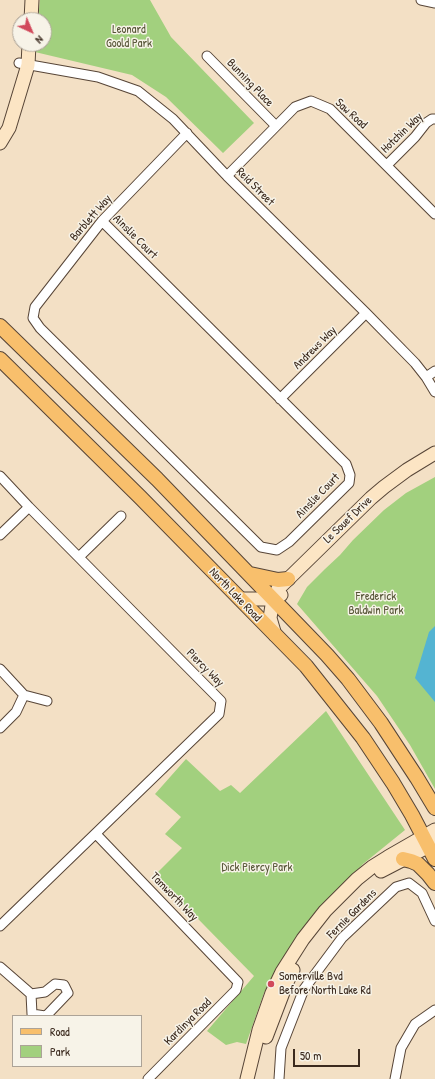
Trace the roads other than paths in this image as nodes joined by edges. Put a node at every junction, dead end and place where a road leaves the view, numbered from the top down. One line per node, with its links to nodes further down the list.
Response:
1 (23, 0): 5 (street)
2 (32, 0): 6 (street)
3 (421, 0): 4 (street)
4 (435, 2)
5 (22, 12)
6 (31, 12)
7 (21, 52): 10 (street)
8 (27, 52): 10 (street)
9 (208, 56): 12 (street, Bunning Place)
10 (23, 64): 13 (street); 14 (street, Reid Street); 15 (street)
11 (435, 119): 16 (street, Hotchin Way)
12 (276, 126): 16 (street, Saw Road); 17 (street, Saw Road)
13 (0, 129)
14 (187, 133): 17 (street, Reid Street); 19 (street, Barblett Way)
15 (0, 144)
16 (387, 165): 18 (street, Saw Road)
17 (227, 176): 20 (street, Reid Street)
18 (435, 214)
19 (102, 221): 22 (street, Barblett Way); 27 (street, Ainslie Court)
20 (366, 313): 25 (street, Reid Street); 27 (street, Andrews Way)
21 (0, 326): 35 (main road, North Lake Road)
22 (40, 328): 27 (street, Ainslie Court)
23 (0, 359): 37 (main road, North Lake Road)
24 (435, 371): 25 (street)
25 (426, 376): 26 (street, Reid Street)
26 (435, 392)
27 (280, 400)
28 (435, 453): 36 (street, Le Souef Drive)
29 (435, 462): 38 (street, Le Souef Drive)
30 (0, 476): 31 (street, Piercy Way)
31 (29, 507): 33 (street); 34 (street, Piercy Way)
32 (121, 516): 34 (street)
33 (0, 535)
34 (79, 557): 45 (street, Piercy Way)
35 (250, 574): 36 (main road); 38 (main road, North Lake Road)
36 (288, 579): 38 (street, Le Souef Drive)
37 (240, 599): 38 (street); 39 (main road, North Lake Road)
38 (274, 599): 39 (street, Le Souef Drive); 44 (main road, North Lake Road)
39 (275, 635): 46 (main road, North Lake Road)
40 (0, 669): 41 (street)
41 (24, 695): 42 (street); 43 (street)
42 (47, 701)
43 (0, 728)
44 (435, 808)
45 (96, 834): 50 (street, Piercy Way); 52 (street, Tamworth Way)
46 (432, 843): 47 (street); 58 (street)
47 (403, 860): 48 (main road); 59 (street)
48 (435, 883)
49 (435, 921): 60 (street, Fernie Gardens)
50 (0, 926)
51 (0, 966): 53 (street)
52 (235, 978): 57 (street, Kardinya Road)
53 (31, 994): 55 (street); 56 (street)
54 (435, 1010): 61 (street)
55 (38, 1015)
56 (46, 1015)
57 (148, 1079)
58 (247, 1079)
59 (254, 1079)
60 (279, 1079)
61 (395, 1079)

